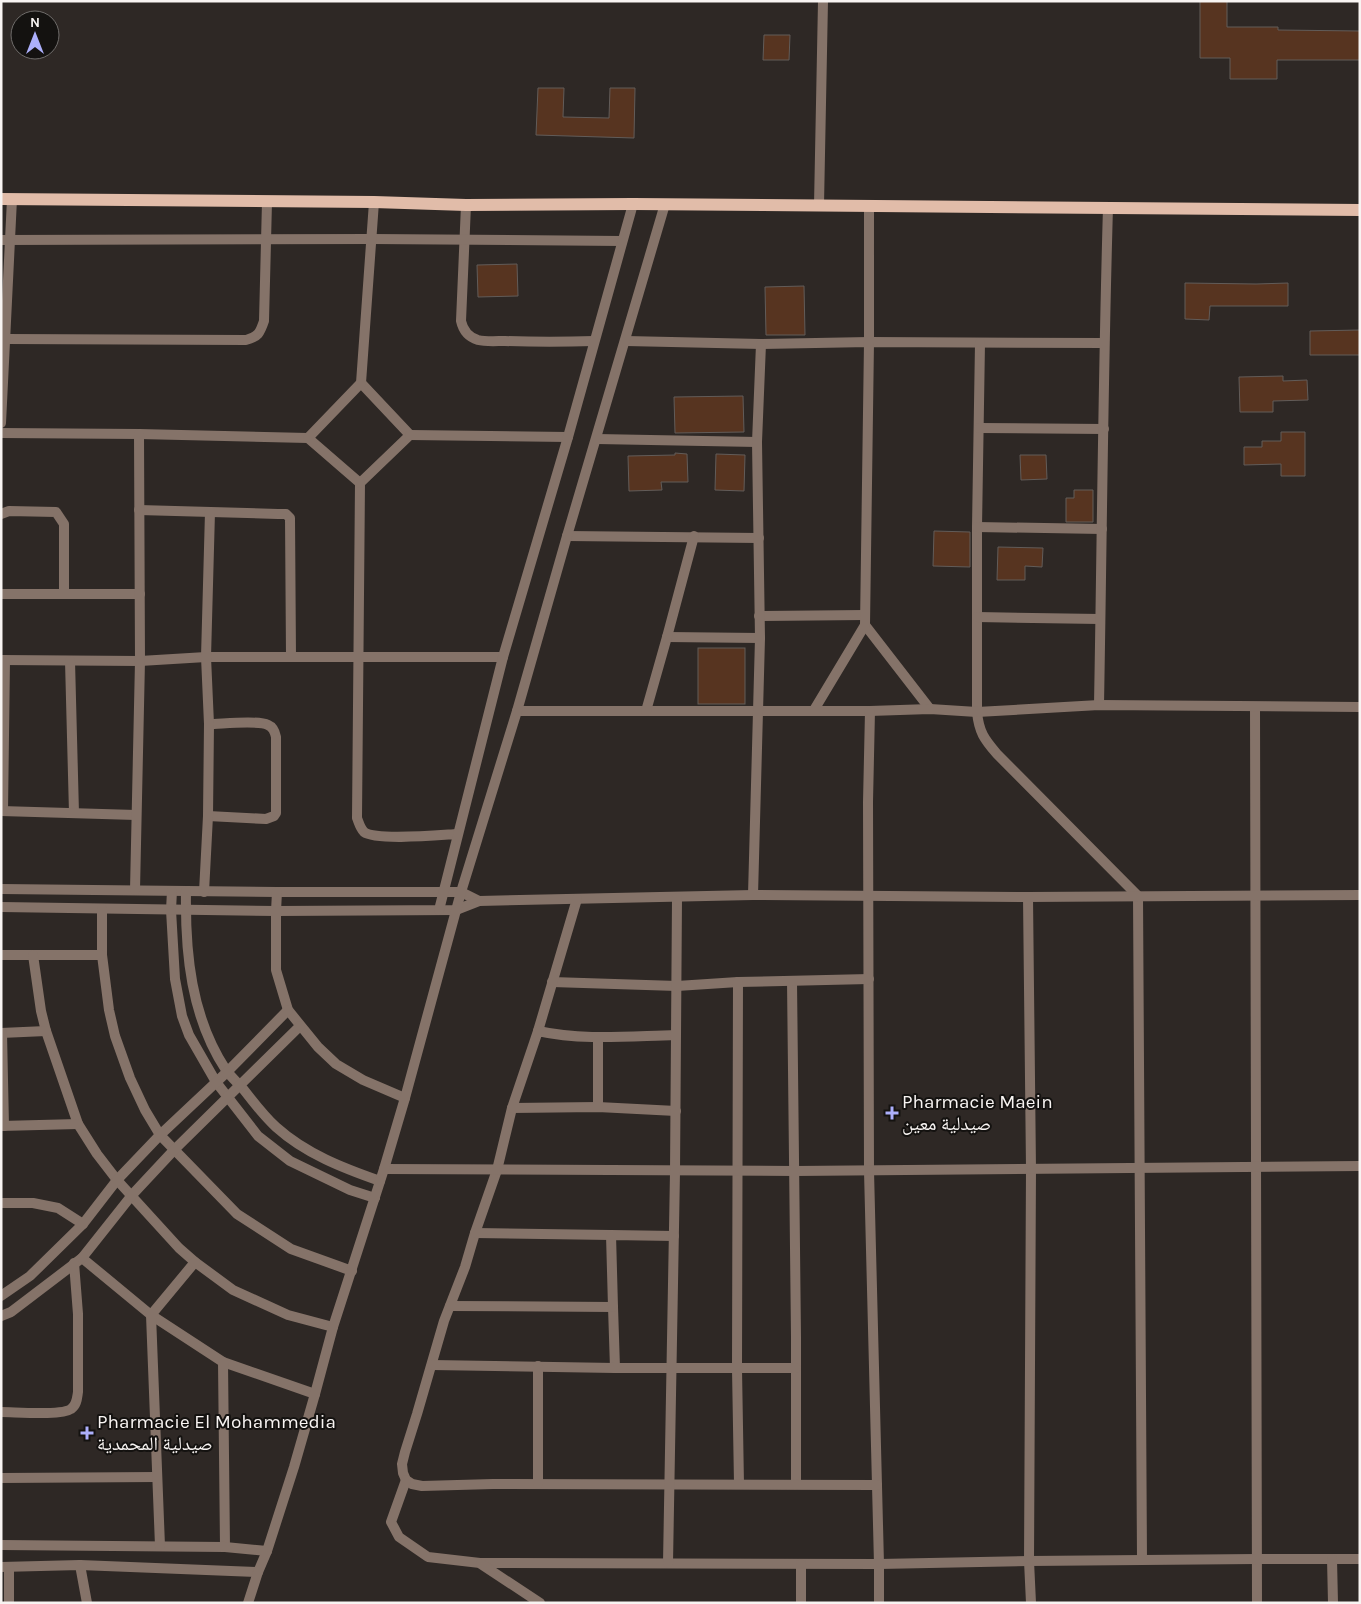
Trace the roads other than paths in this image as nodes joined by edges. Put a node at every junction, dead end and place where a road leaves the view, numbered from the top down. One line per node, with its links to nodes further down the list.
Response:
1 (823, 1): 8 (street)
2 (7, 199): 3 (main road); 14 (street)
3 (267, 202): 4 (main road); 12 (street)
4 (374, 202): 7 (main road); 13 (street)
5 (632, 204): 6 (main road); 7 (main road); 16 (street)
6 (665, 204): 8 (main road); 18 (street)
7 (466, 205): 15 (street)
8 (819, 205): 9 (main road)
9 (869, 206): 10 (main road); 20 (street)
10 (1108, 208): 11 (main road); 22 (street)
11 (1360, 210)
12 (266, 239): 13 (street); 14 (street); 17 (street)
13 (372, 239): 15 (street); 24 (street)
14 (6, 240): 17 (street)
15 (465, 240): 16 (street); 19 (street)
16 (622, 241): 19 (street)
17 (6, 339): 25 (street)
18 (626, 340): 23 (street); 33 (street)
19 (594, 341): 31 (street)
20 (869, 342): 21 (street); 23 (street); 50 (street)
21 (980, 342): 22 (street); 26 (street)
22 (1104, 342): 27 (street)
23 (761, 344): 34 (street)
24 (361, 383): 30 (street); 32 (street)
25 (1, 423)
26 (979, 428): 27 (street); 39 (street)
27 (1104, 429): 40 (street)
28 (1, 433): 29 (street)
29 (139, 434): 32 (street); 36 (street)
30 (410, 435): 31 (street); 35 (street)
31 (568, 437): 55 (street)
32 (308, 438): 35 (street)
33 (596, 439): 34 (street); 41 (street)
34 (757, 442): 43 (street)
35 (360, 483): 56 (street)
36 (139, 510): 37 (street); 46 (street)
37 (210, 512): 53 (street); 54 (street)
38 (1, 514): 45 (street)
39 (977, 526): 40 (street); 48 (street)
40 (1102, 529): 49 (street)
41 (567, 536): 42 (street); 66 (street)
42 (694, 536): 43 (street); 51 (street)
43 (759, 538): 47 (street)
44 (1, 594): 45 (street)
45 (64, 594): 46 (street)
46 (140, 594): 59 (street)
47 (759, 616): 50 (street); 52 (street)
48 (977, 617): 49 (street); 69 (street)
49 (1100, 619): 60 (street)
50 (866, 620): 63 (street); 65 (street)
51 (668, 638): 52 (street); 68 (street)
52 (760, 638): 64 (street)
53 (206, 657): 54 (street); 59 (street); 70 (street)
54 (291, 657): 56 (street)
55 (503, 657): 56 (street); 75 (street)
56 (358, 658): 75 (street)
57 (3, 660): 58 (street); 71 (street)
58 (70, 661): 59 (street); 72 (street)
59 (140, 661): 73 (street)
60 (1099, 705): 61 (street); 69 (street)
61 (1256, 707): 62 (street); 88 (street)
62 (1360, 707)
63 (930, 708): 67 (street); 69 (street)
64 (758, 710): 65 (street); 68 (street); 84 (street)
65 (814, 710): 67 (street)
66 (517, 711): 68 (street); 83 (street)
67 (870, 711): 86 (street)
68 (646, 712)
69 (977, 712): 87 (street)
70 (209, 724): 74 (street); 74 (street)
71 (2, 811): 72 (street)
72 (74, 813): 73 (street)
73 (136, 815): 77 (street)
74 (208, 816): 80 (street)
75 (457, 834): 82 (street)
76 (1, 889): 77 (street)
77 (135, 890): 78 (street)
78 (172, 891): 79 (street); 96 (street)
79 (186, 891): 80 (street); 95 (street)
80 (204, 892): 81 (street)
81 (277, 892): 82 (street); 99 (street)
82 (444, 892): 83 (street); 97 (street)
83 (461, 892): 92 (street); 98 (street)
84 (753, 895): 86 (street); 90 (street)
85 (1360, 895): 88 (street)
86 (869, 896): 89 (street); 103 (street)
87 (1138, 896): 88 (street); 89 (street); 129 (street)
88 (1256, 896): 128 (street)
89 (1028, 897): 131 (street)
90 (677, 898): 91 (street); 107 (street)
91 (577, 899): 92 (street); 105 (street)
92 (479, 901): 98 (street)
93 (1, 907): 94 (street)
94 (102, 909): 96 (street); 102 (street)
95 (185, 909): 96 (street); 99 (street); 115 (street)
96 (171, 910): 116 (street)
97 (439, 910): 98 (street); 99 (street)
98 (456, 910): 119 (street)
99 (276, 911): 108 (street)
100 (1, 955): 101 (street)
101 (32, 955): 102 (street); 110 (street)
102 (102, 955): 125 (street)
103 (869, 979): 104 (street); 135 (street)
104 (792, 981): 106 (street); 134 (street)
105 (552, 982): 107 (street); 111 (street)
106 (738, 982): 107 (street); 133 (street)
107 (677, 986): 113 (street)
108 (288, 1010): 109 (street); 115 (street)
109 (300, 1026): 117 (street); 119 (street)
110 (46, 1031): 112 (street); 123 (street)
111 (538, 1031): 114 (street); 121 (street)
112 (2, 1033): 124 (street)
113 (676, 1035): 114 (street); 122 (street)
114 (598, 1038): 120 (street)
115 (227, 1072): 116 (street); 117 (street)
116 (216, 1082): 118 (street); 125 (street)
117 (240, 1086): 118 (street); 138 (street)
118 (227, 1098): 126 (street); 140 (street)
119 (405, 1098): 130 (street)
120 (598, 1107): 121 (street); 122 (street)
121 (512, 1108): 132 (street)
122 (676, 1111): 136 (street)
123 (78, 1124): 124 (street); 137 (street)
124 (2, 1126)
125 (160, 1135): 126 (street); 137 (street)
126 (174, 1150): 139 (street); 148 (street)
127 (1360, 1166): 128 (street)
128 (1256, 1167): 129 (street); 178 (street)
129 (1139, 1168): 131 (street); 181 (street)
130 (384, 1169): 132 (street); 138 (street)
131 (1030, 1169): 135 (street); 182 (street)
132 (497, 1170): 136 (street); 143 (street)
133 (737, 1171): 134 (street); 136 (street); 163 (street)
134 (795, 1171): 135 (street); 162 (street)
135 (869, 1171): 173 (street)
136 (675, 1172): 145 (street)
137 (118, 1180): 139 (street); 142 (street)
138 (380, 1182): 140 (street)
139 (132, 1195): 146 (street); 147 (street)
140 (375, 1198): 148 (street)
141 (1, 1203): 142 (street)
142 (83, 1224): 149 (street)
143 (475, 1233): 144 (street); 152 (street)
144 (611, 1235): 145 (street); 153 (street)
145 (674, 1236): 161 (street)
146 (78, 1260): 151 (street); 154 (street); 165 (street)
147 (195, 1262): 154 (street); 156 (street)
148 (352, 1271): 156 (street)
149 (20, 1284): 150 (street); 151 (street)
150 (1, 1296)
151 (32, 1296): 155 (street)
152 (450, 1306): 153 (street); 158 (street)
153 (613, 1306): 160 (street)
154 (151, 1315): 157 (street); 166 (street)
155 (1, 1316)
156 (333, 1327): 164 (street)
157 (223, 1362): 164 (street); 176 (street)
158 (432, 1365): 159 (street); 168 (street)
159 (538, 1366): 160 (street); 169 (street)
160 (616, 1368): 161 (street)
161 (672, 1368): 163 (street); 170 (street)
162 (796, 1368): 163 (street); 172 (street)
163 (737, 1369): 171 (street)
164 (316, 1394): 177 (street)
165 (1, 1412)
166 (157, 1477): 167 (street); 175 (street)
167 (1, 1478)
168 (406, 1480): 169 (street); 184 (street)
169 (538, 1484): 170 (street)
170 (670, 1484): 171 (street); 183 (street)
171 (739, 1484): 172 (street)
172 (796, 1484): 173 (street)
173 (877, 1484): 186 (street)
174 (1, 1545): 175 (street)
175 (160, 1546): 176 (street)
176 (225, 1547): 177 (street)
177 (267, 1551): 189 (street)
178 (1256, 1559): 179 (street); 181 (street); 197 (street)
179 (1332, 1559): 180 (street); 198 (street)
180 (1360, 1559)
181 (1142, 1560): 182 (street)
182 (1028, 1561): 186 (street); 196 (street)
183 (668, 1562): 184 (street); 185 (street)
184 (480, 1563): 193 (street)
185 (801, 1564): 186 (street); 194 (street)
186 (879, 1564): 195 (street)
187 (80, 1565): 188 (street); 189 (street); 191 (street)
188 (5, 1567): 190 (street)
189 (258, 1572): 192 (street)
190 (9, 1603)
191 (87, 1603)
192 (248, 1603)
193 (540, 1603)
194 (801, 1603)
195 (879, 1603)
196 (1031, 1603)
197 (1257, 1603)
198 (1333, 1603)

